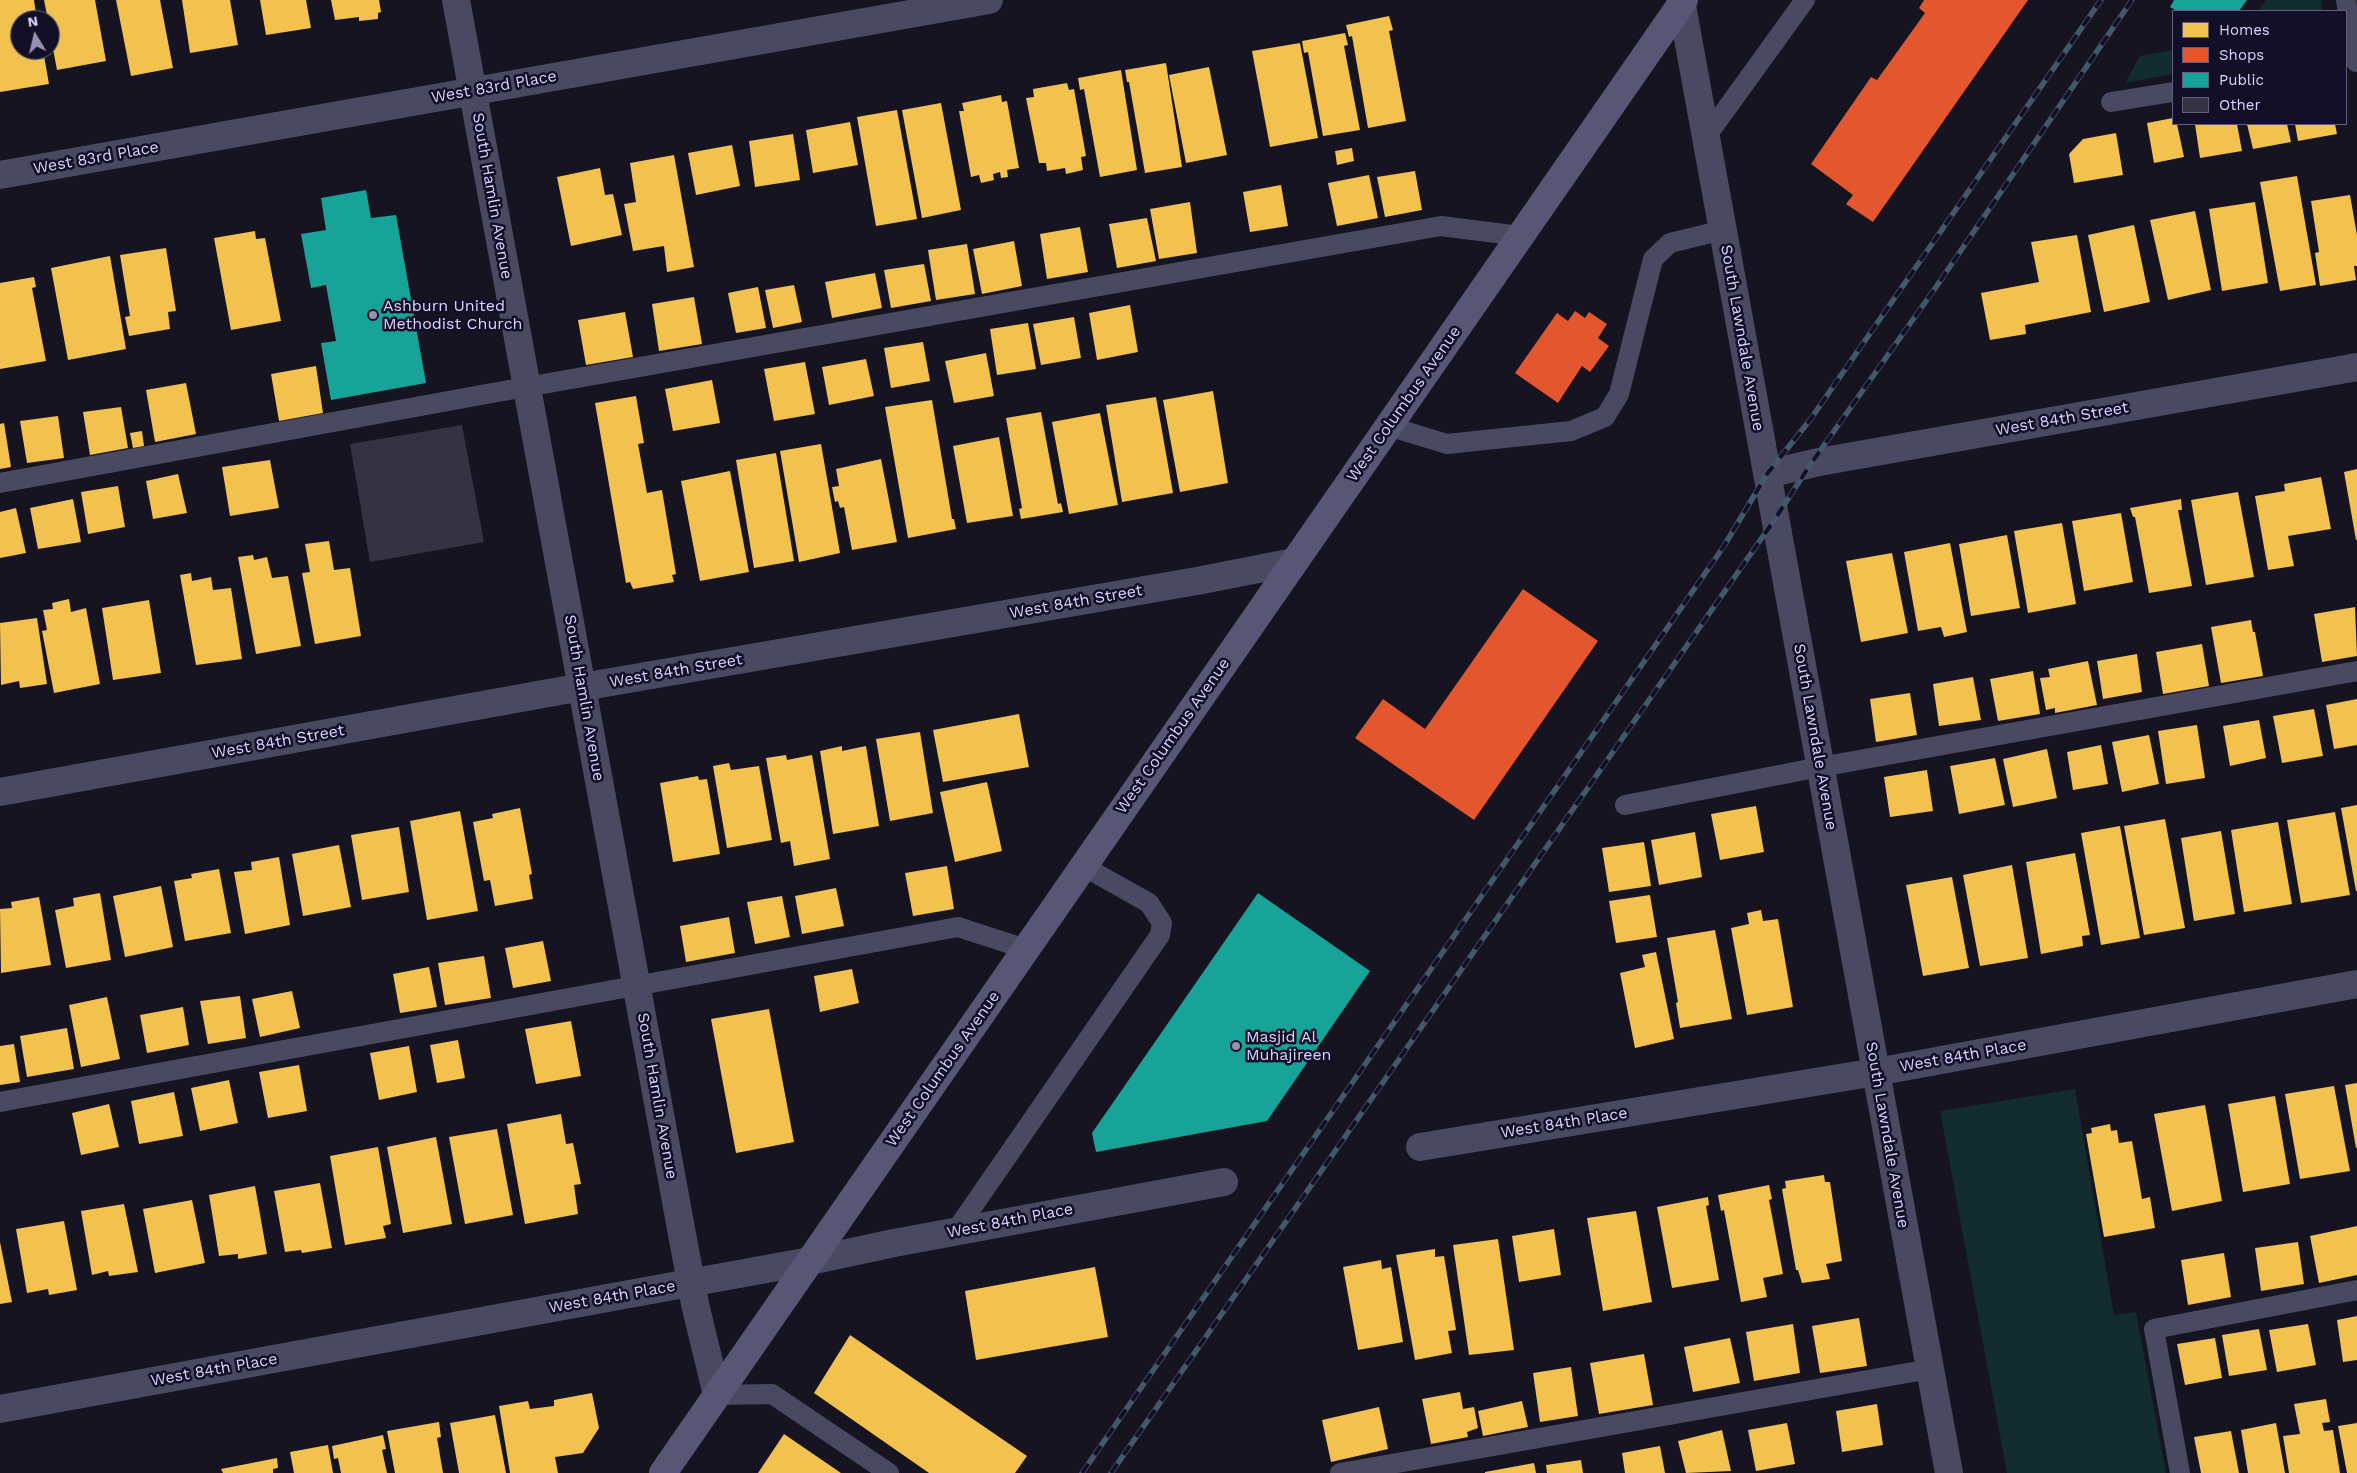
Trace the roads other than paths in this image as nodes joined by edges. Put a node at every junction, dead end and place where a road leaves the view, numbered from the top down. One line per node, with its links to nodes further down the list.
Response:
1 (456, 0): 7 (street, South Hamlin Avenue)
2 (989, 0): 7 (street, West 83rd Place)
3 (1805, 0): 10 (lane)
4 (2346, 0): 6 (lane)
5 (1682, 1): 10 (street, South Lawndale Avenue); 13 (main road, West Columbus Avenue)
6 (2357, 62)
7 (473, 91): 11 (street, West 83rd Place); 15 (street, South Hamlin Avenue)
8 (2172, 92): 9 (lane)
9 (2111, 102)
10 (1706, 137): 12 (street, South Lawndale Avenue)
11 (0, 175)
12 (1723, 230): 16 (lane); 17 (street, South Lawndale Avenue)
13 (1520, 236): 15 (lane); 16 (main road, West Columbus Avenue)
14 (2357, 367): 17 (street, West 84th Street)
15 (527, 387): 18 (lane); 21 (street, South Hamlin Avenue)
16 (1388, 426): 19 (main road, West Columbus Avenue)
17 (1767, 474): 22 (street, South Lawndale Avenue)
18 (0, 483)
19 (1294, 562): 21 (street, West 84th Street); 25 (main road, West Columbus Avenue)
20 (2357, 671): 22 (lane)
21 (582, 687): 23 (street, West 84th Street); 28 (street, South Hamlin Avenue)
22 (1820, 767): 24 (lane); 29 (street, South Lawndale Avenue)
23 (0, 792)
24 (1625, 805)
25 (1083, 866): 26 (main road, West Columbus Avenue); 33 (lane)
26 (1026, 949): 28 (lane); 34 (main road, West Columbus Avenue)
27 (2357, 984): 29 (street, West 84th Place)
28 (637, 986): 30 (lane); 35 (street, South Hamlin Avenue)
29 (1876, 1072): 31 (street, West 84th Place); 37 (street, South Lawndale Avenue)
30 (0, 1102)
31 (1420, 1147)
32 (1224, 1182): 33 (street, West 84th Place)
33 (955, 1232): 34 (street, West 84th Place)
34 (810, 1261): 35 (street, West 84th Place); 38 (main road, West Columbus Avenue)
35 (692, 1282): 38 (street, South Hamlin Avenue); 39 (street, West 84th Place)
36 (2357, 1290): 44 (lane)
37 (1930, 1369): 42 (lane); 43 (street, South Lawndale Avenue)
38 (717, 1395): 40 (main road, West Columbus Avenue); 41 (lane)
39 (0, 1409)
40 (663, 1473)
41 (889, 1473)
42 (1340, 1473)
43 (1949, 1473)
44 (2180, 1473)

